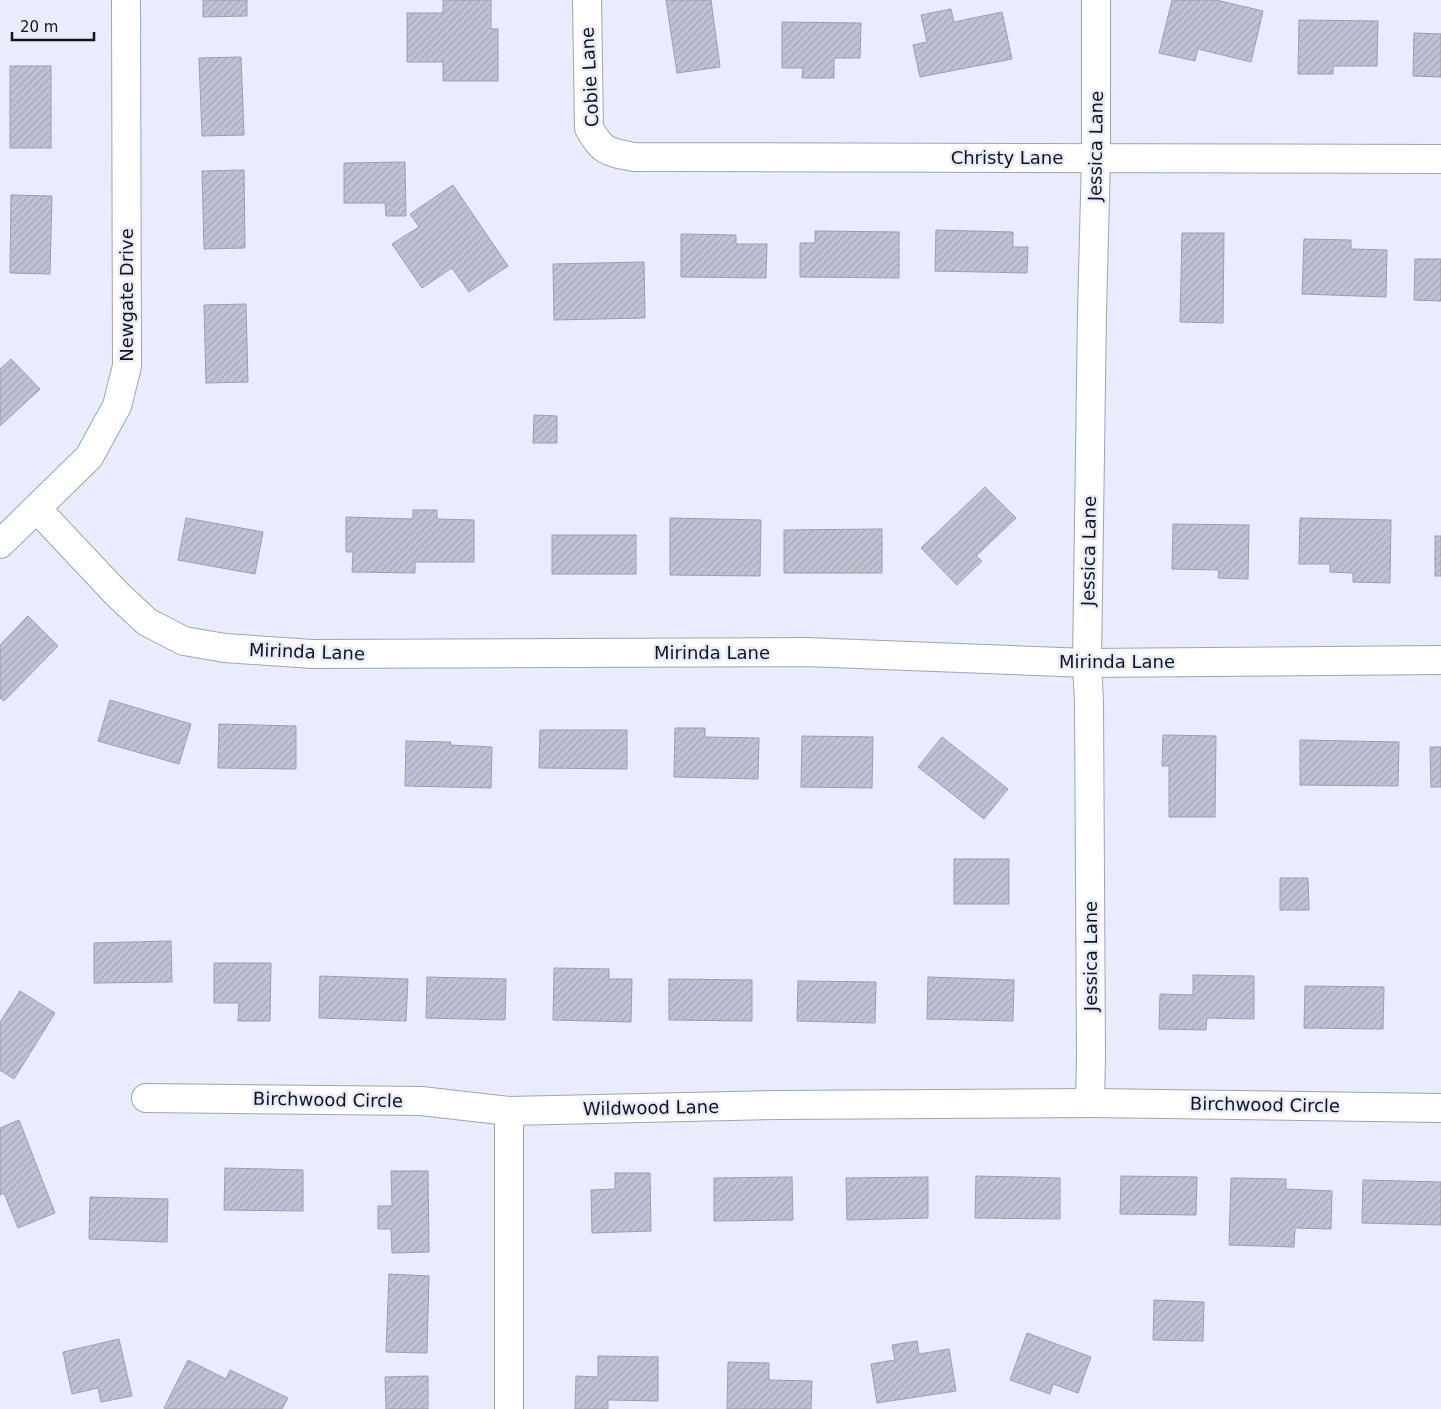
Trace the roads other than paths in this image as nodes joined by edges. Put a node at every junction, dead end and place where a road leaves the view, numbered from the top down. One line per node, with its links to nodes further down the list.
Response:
1 (126, 0): 7 (street, Newgate Drive)
2 (587, 0): 4 (street, Cobie Lane)
3 (1096, 0): 5 (street, Jessica Lane)
4 (634, 157): 5 (street, Christy Lane)
5 (1096, 158): 6 (street, Christy Lane); 10 (street, Jessica Lane)
6 (1441, 159)
7 (37, 508): 8 (street, Newgate Drive); 10 (street, Mirinda Lane)
8 (0, 544)
9 (1441, 660): 10 (street, Mirinda Lane)
10 (1087, 664): 12 (street, Jessica Lane)
11 (146, 1098): 14 (street, Birchwood Circle)
12 (1090, 1103): 13 (street, Birchwood Circle); 14 (street, Wildwood Lane)
13 (1441, 1108)
14 (510, 1111): 15 (street)
15 (509, 1409)

